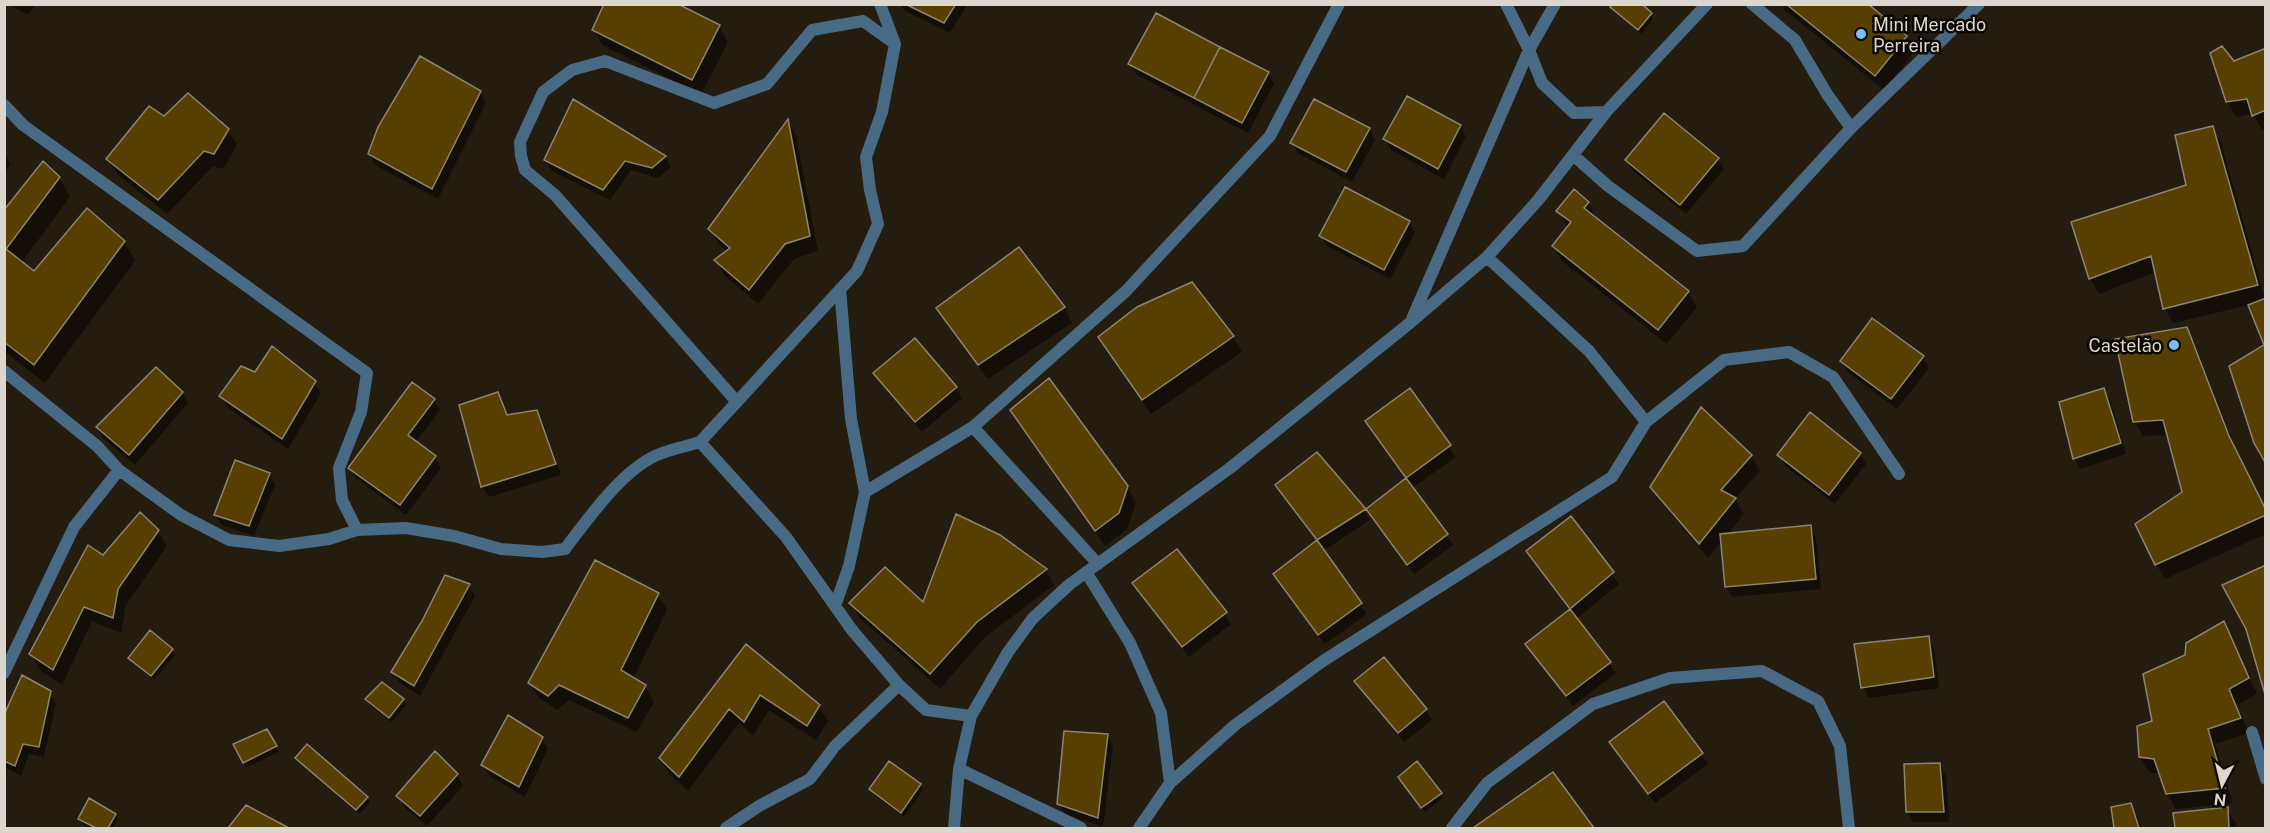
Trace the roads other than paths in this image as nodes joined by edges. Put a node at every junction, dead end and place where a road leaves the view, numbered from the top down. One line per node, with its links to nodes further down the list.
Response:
1 (880, 4): 8 (street)
2 (1339, 4): 20 (street)
3 (1506, 4): 9 (street)
4 (1555, 4): 9 (street)
5 (1707, 4): 11 (street)
6 (1752, 4): 12 (street)
7 (1979, 4): 12 (street)
8 (895, 44): 15 (street); 18 (street)
9 (1529, 50): 11 (street); 16 (street)
10 (4, 105): 25 (street)
11 (1606, 112): 13 (street)
12 (1851, 128): 13 (street)
13 (1573, 155): 14 (street)
14 (1486, 257): 16 (street); 19 (street)
15 (840, 289): 18 (street); 24 (street)
16 (1411, 322): 26 (street)
17 (4, 371): 22 (street)
18 (736, 402): 21 (street)
19 (1646, 422): 23 (street); 35 (street)
20 (973, 427): 24 (street); 26 (street)
21 (700, 442): 25 (street); 28 (street)
22 (118, 470): 25 (street); 29 (street)
23 (1899, 474)
24 (866, 492): 28 (street)
25 (357, 530)
26 (1098, 564): 27 (street)
27 (1086, 572): 31 (street); 35 (street)
28 (835, 606): 30 (street)
29 (4, 673)
30 (899, 685): 31 (street); 36 (street)
31 (971, 716): 33 (street)
32 (2252, 732): 34 (street)
33 (959, 769): 37 (street); 38 (street)
34 (2265, 779)
35 (1170, 783): 39 (street)
36 (726, 828)
37 (954, 828)
38 (1081, 828)
39 (1139, 828)
40 (1452, 828): 41 (street)
41 (1849, 828)

